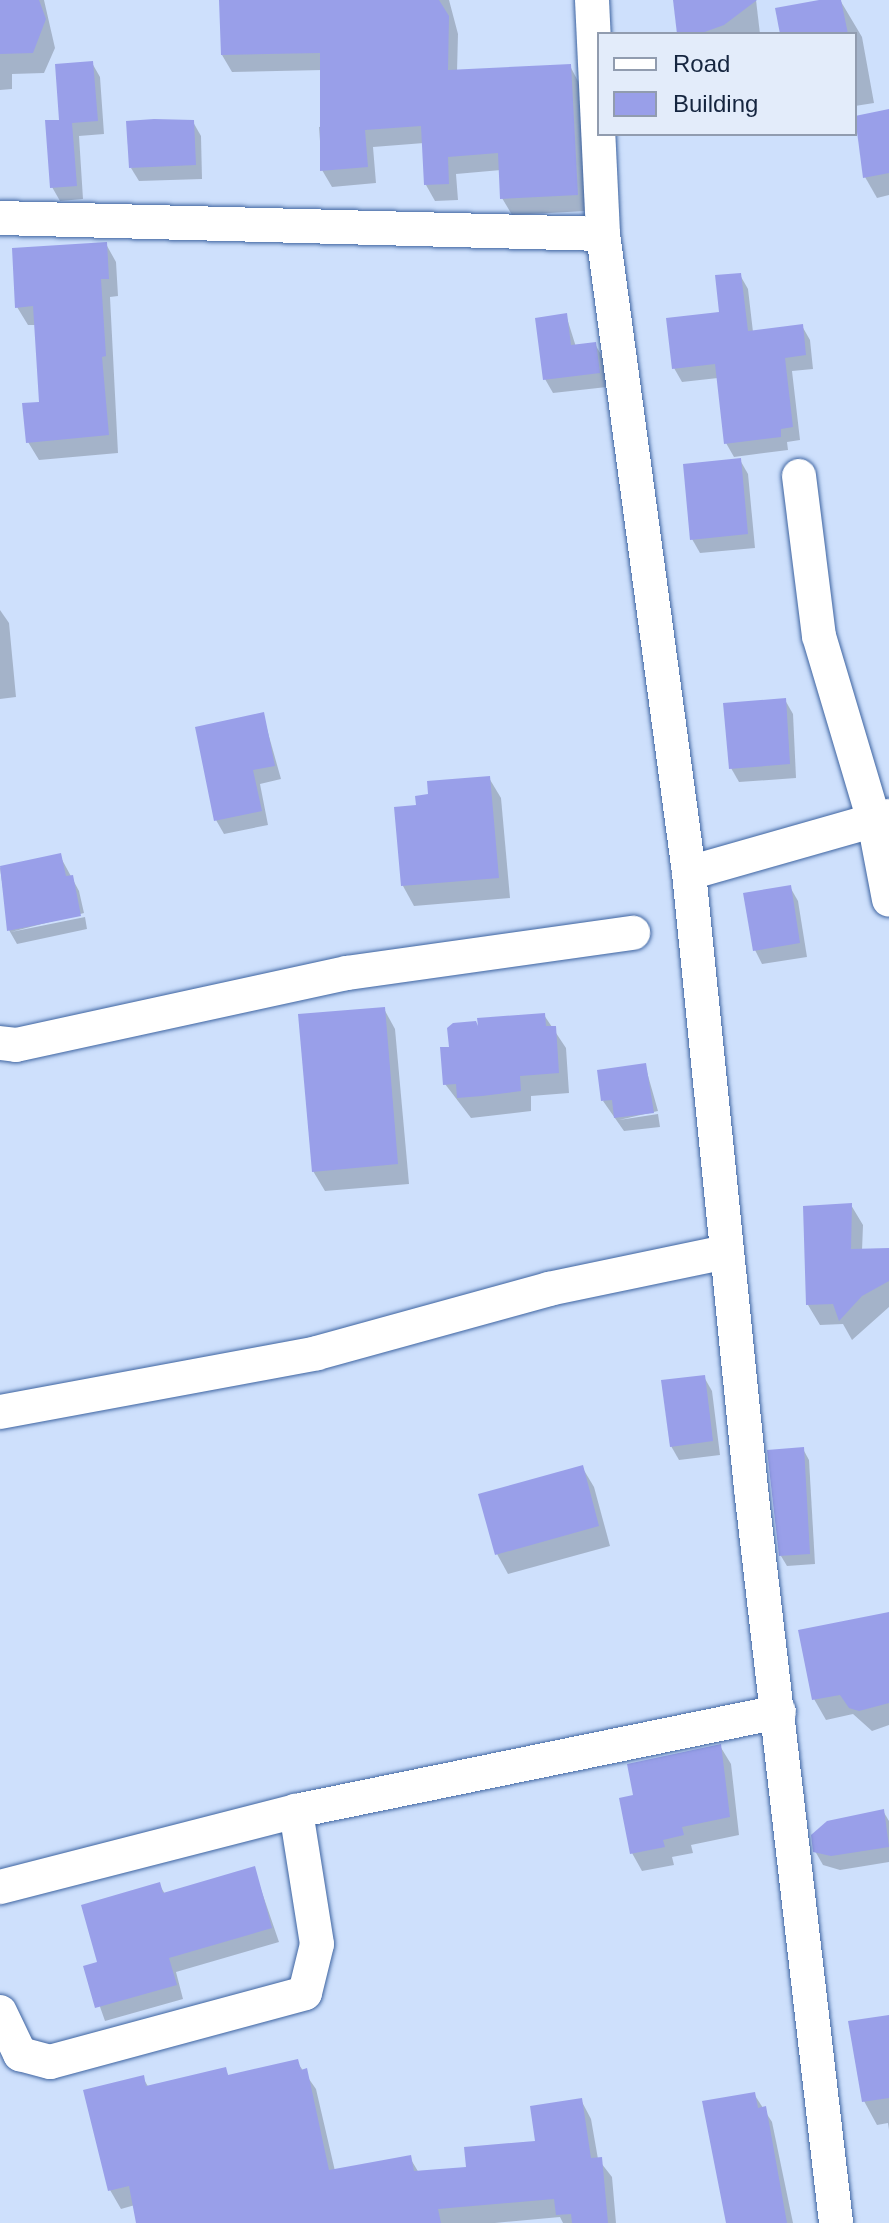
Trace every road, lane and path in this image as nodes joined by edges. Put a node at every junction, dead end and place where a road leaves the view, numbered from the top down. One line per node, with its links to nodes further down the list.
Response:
1 (592, 0): 2 (street)
2 (597, 106)
3 (598, 136): 5 (street)
4 (0, 218): 5 (street)
5 (603, 234): 8 (street)
6 (799, 476): 7 (street)
7 (881, 818): 8 (street); 9 (street)
8 (689, 873): 12 (street)
9 (889, 900)
10 (633, 933): 11 (street)
11 (0, 1043)
12 (726, 1252): 13 (street); 14 (street)
13 (0, 1412)
14 (779, 1712): 15 (street); 18 (street)
15 (296, 1811): 16 (street); 17 (street)
16 (0, 1887)
17 (0, 2012)
18 (836, 2223)

